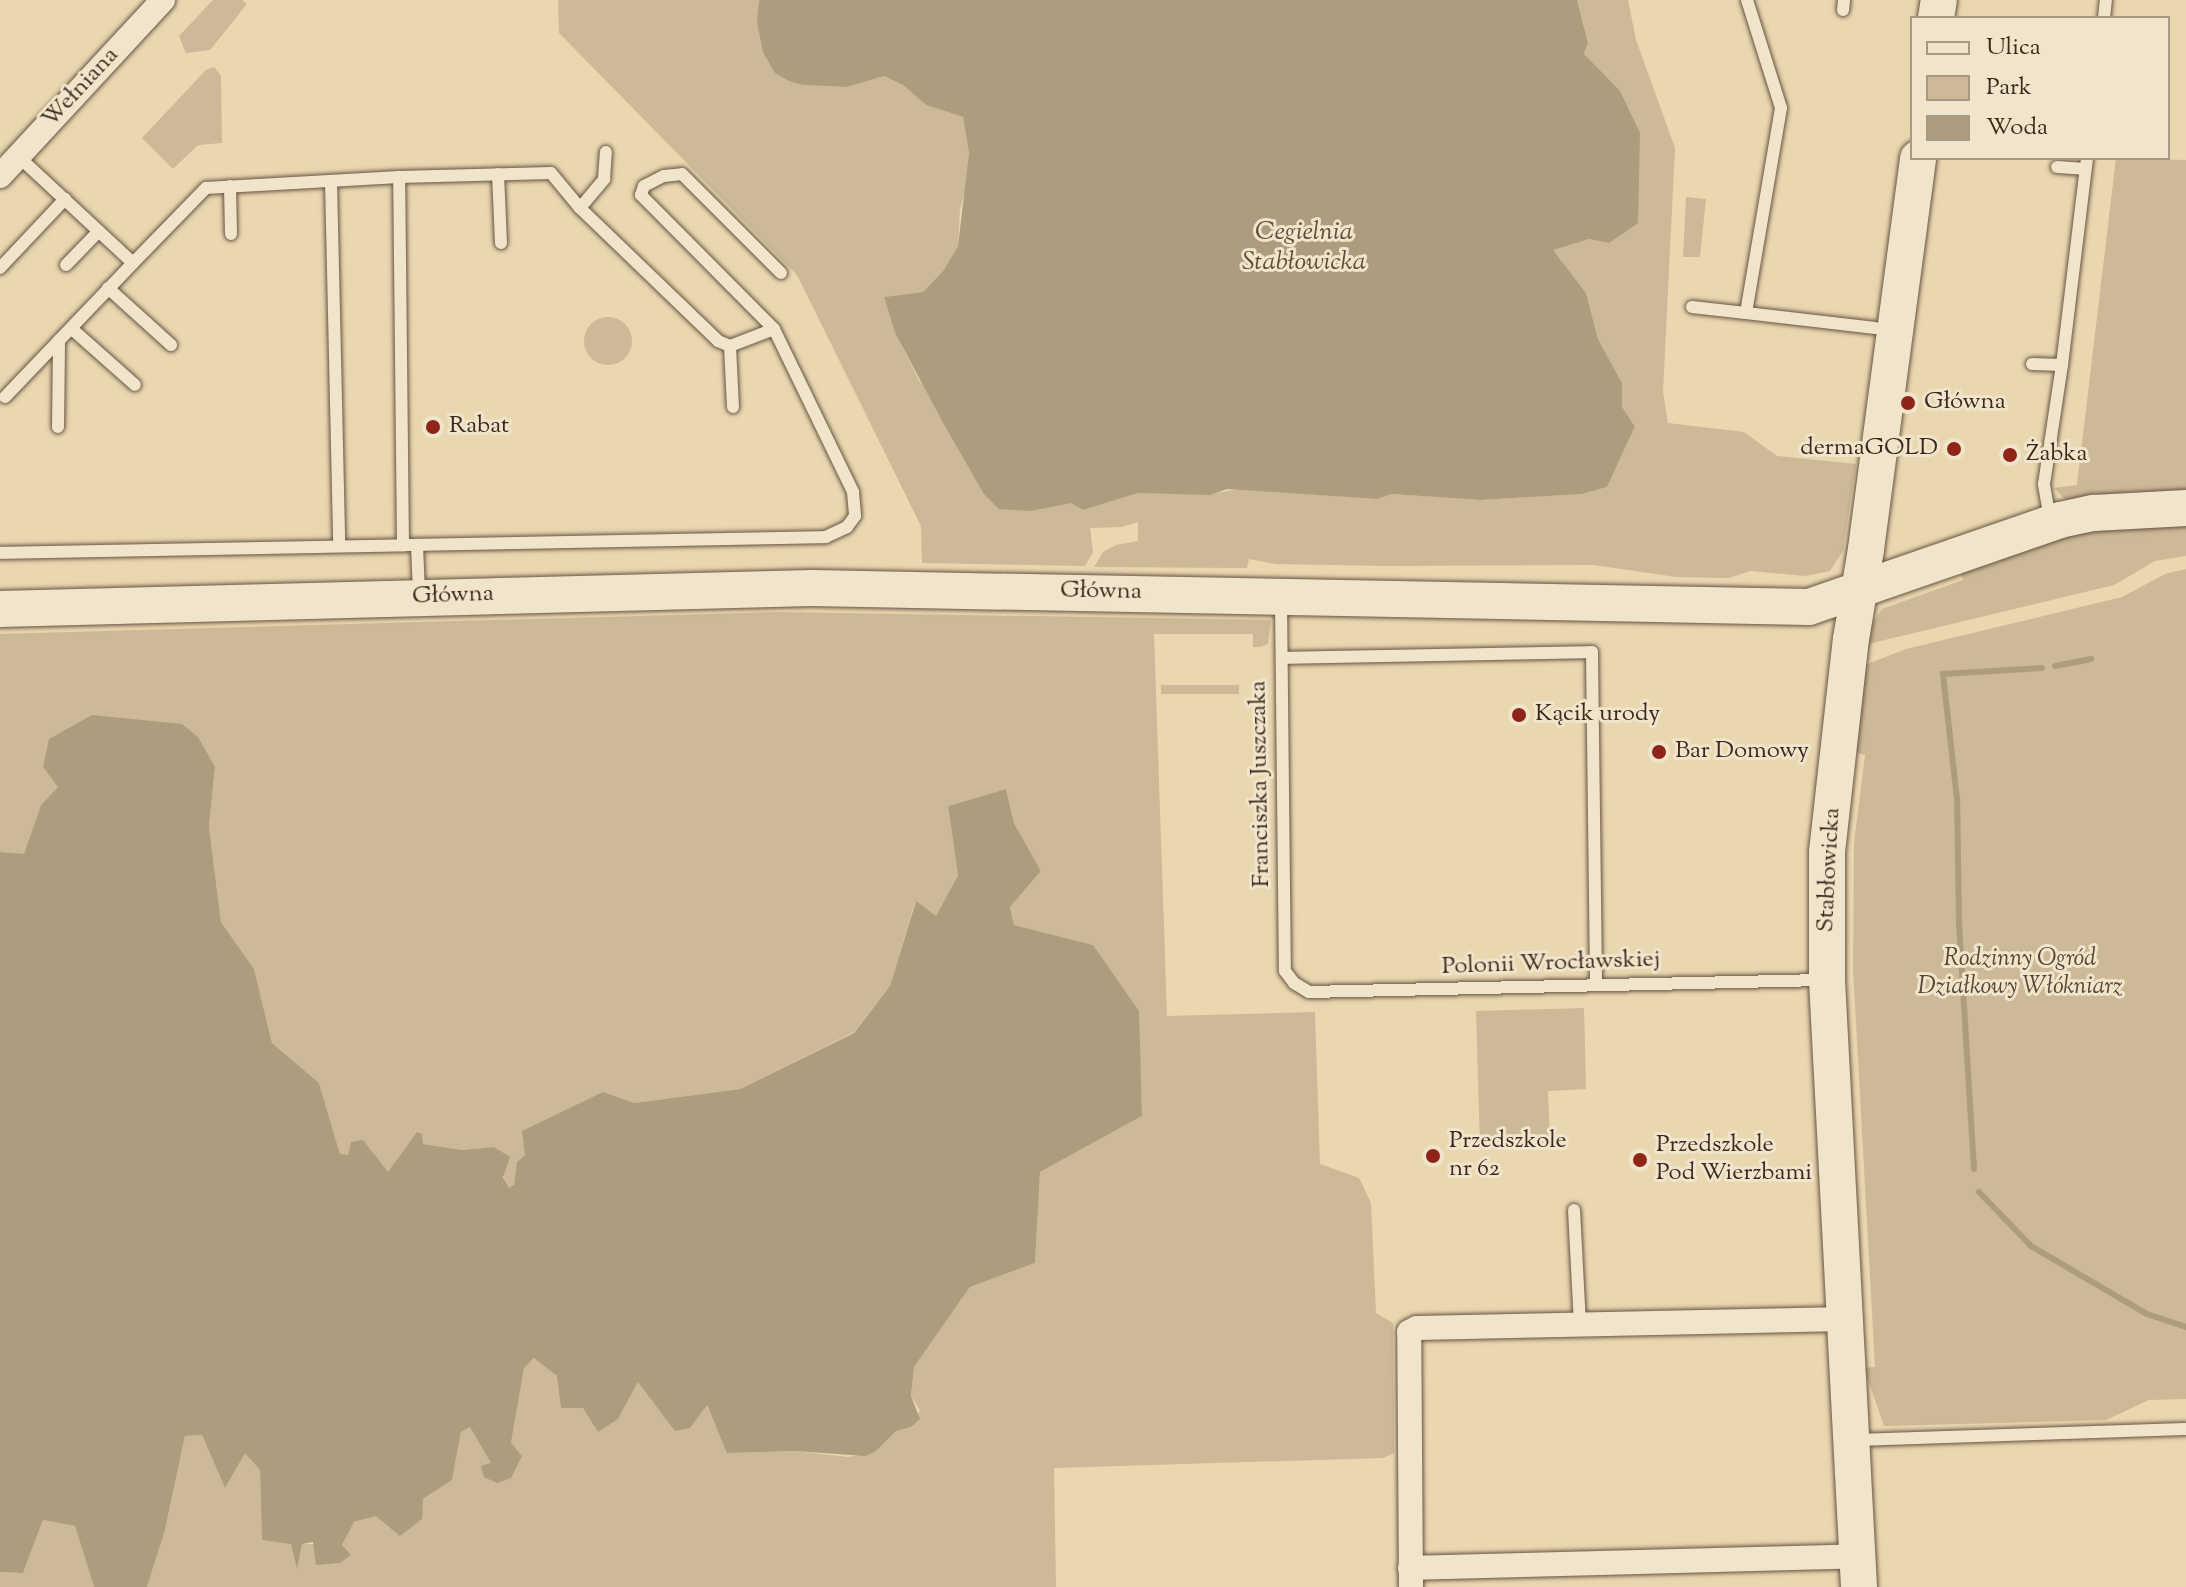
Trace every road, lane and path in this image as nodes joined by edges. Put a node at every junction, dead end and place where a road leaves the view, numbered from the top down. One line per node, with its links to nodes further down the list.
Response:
1 (163, 0): 4 (street, Wełniana)
2 (1747, 0): 24 (lane)
3 (606, 152): 14 (lane)
4 (18, 156): 9 (street, Wełniana); 13 (lane)
5 (1918, 160): 43 (street, Stabłowicka)
6 (2086, 163): 7 (lane); 32 (lane)
7 (2057, 167)
8 (498, 174): 10 (lane); 14 (lane); 17 (lane)
9 (0, 176)
10 (399, 177): 11 (lane); 39 (lane)
11 (331, 181): 12 (lane); 41 (lane)
12 (230, 186): 16 (lane); 18 (lane)
13 (65, 199): 15 (lane); 20 (lane)
14 (580, 208): 30 (lane)
15 (99, 231): 18 (lane); 19 (lane)
16 (231, 234)
17 (501, 243)
18 (133, 263): 22 (lane)
19 (66, 265)
20 (0, 268)
21 (781, 273): 27 (lane)
22 (108, 288): 26 (lane); 29 (lane)
23 (1692, 307): 24 (lane)
24 (1746, 313): 25 (lane)
25 (1875, 328)
26 (72, 329): 28 (lane); 33 (lane)
27 (774, 329): 30 (lane); 40 (lane)
28 (59, 340): 34 (lane); 36 (lane)
29 (171, 345)
30 (730, 346): 35 (lane)
31 (2032, 364): 32 (lane)
32 (2062, 365): 38 (lane)
33 (135, 385)
34 (5, 397)
35 (733, 407)
36 (58, 427)
37 (2186, 508): 38 (street, Główna)
38 (2051, 523): 43 (street, Główna)
39 (403, 545): 40 (lane); 41 (lane)
40 (417, 545): 45 (lane)
41 (339, 546): 42 (lane)
42 (0, 553)
43 (1860, 590): 44 (street, Główna); 49 (street, Stabłowicka)
44 (1281, 596): 45 (street, Główna); 47 (lane, Franciszka Juszczaka)
45 (419, 597): 46 (street, Główna)
46 (0, 609)
47 (1282, 658): 48 (lane, Franciszka Juszczaka); 50 (lane)
48 (1285, 971): 50 (lane, Polonii Wrocławskiej)
49 (1827, 980): 50 (lane, Polonii Wrocławskiej); 52 (street, Stabłowicka)
50 (1596, 985)
51 (1574, 1210): 53 (lane)
52 (1845, 1319): 53 (street); 55 (street, Stabłowicka)
53 (1580, 1325): 57 (street)
54 (2186, 1429): 55 (lane)
55 (1852, 1441): 56 (street, Stabłowicka)
56 (1858, 1572): 57 (street)
57 (1411, 1577)

